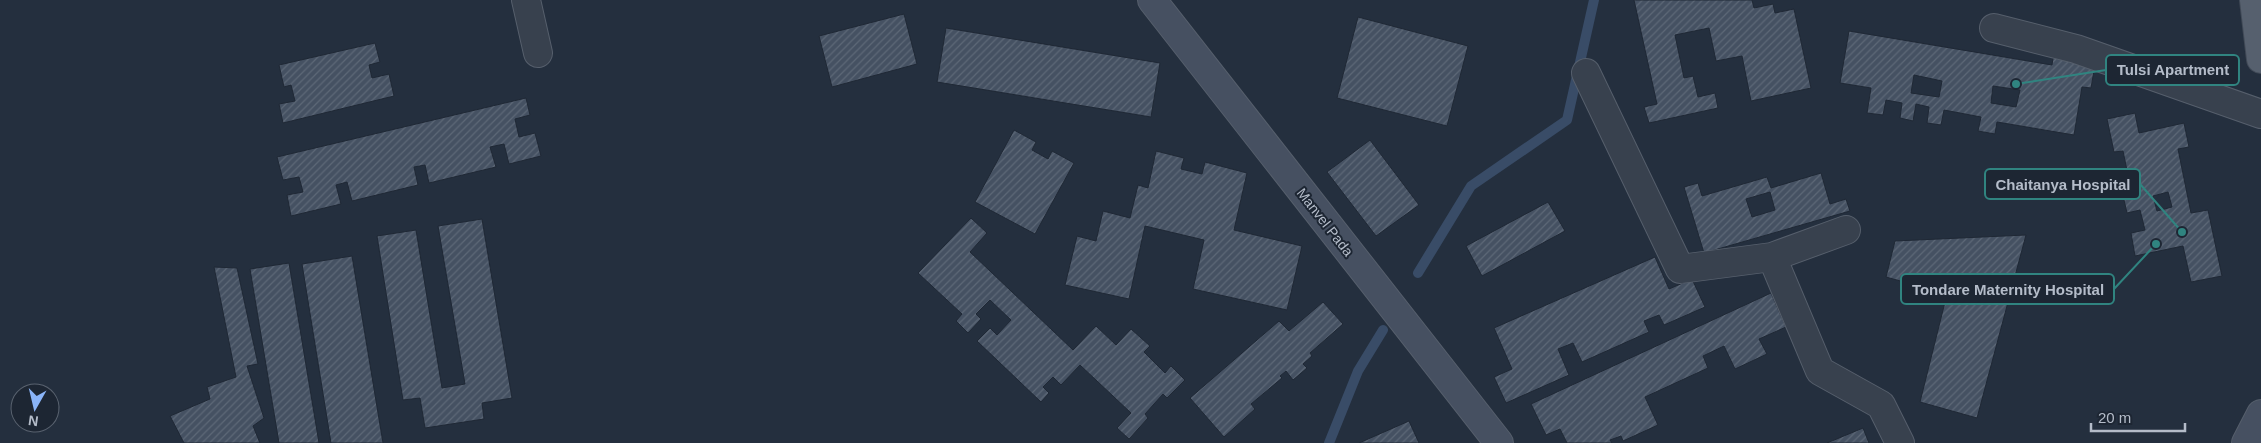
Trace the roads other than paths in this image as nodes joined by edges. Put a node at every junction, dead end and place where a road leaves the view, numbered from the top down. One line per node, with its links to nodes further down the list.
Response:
1 (526, 0): 5 (street)
2 (1152, 0): 12 (main road, Manvel Pada)
3 (2254, 0): 6 (main road)
4 (1994, 28): 8 (street)
5 (538, 54)
6 (2261, 60)
7 (1586, 73): 10 (street)
8 (2261, 114)
9 (1846, 230): 10 (street)
10 (1772, 257): 13 (street)
11 (2261, 414): 14 (main road)
12 (1499, 443)
13 (1900, 443)
14 (2246, 443)

